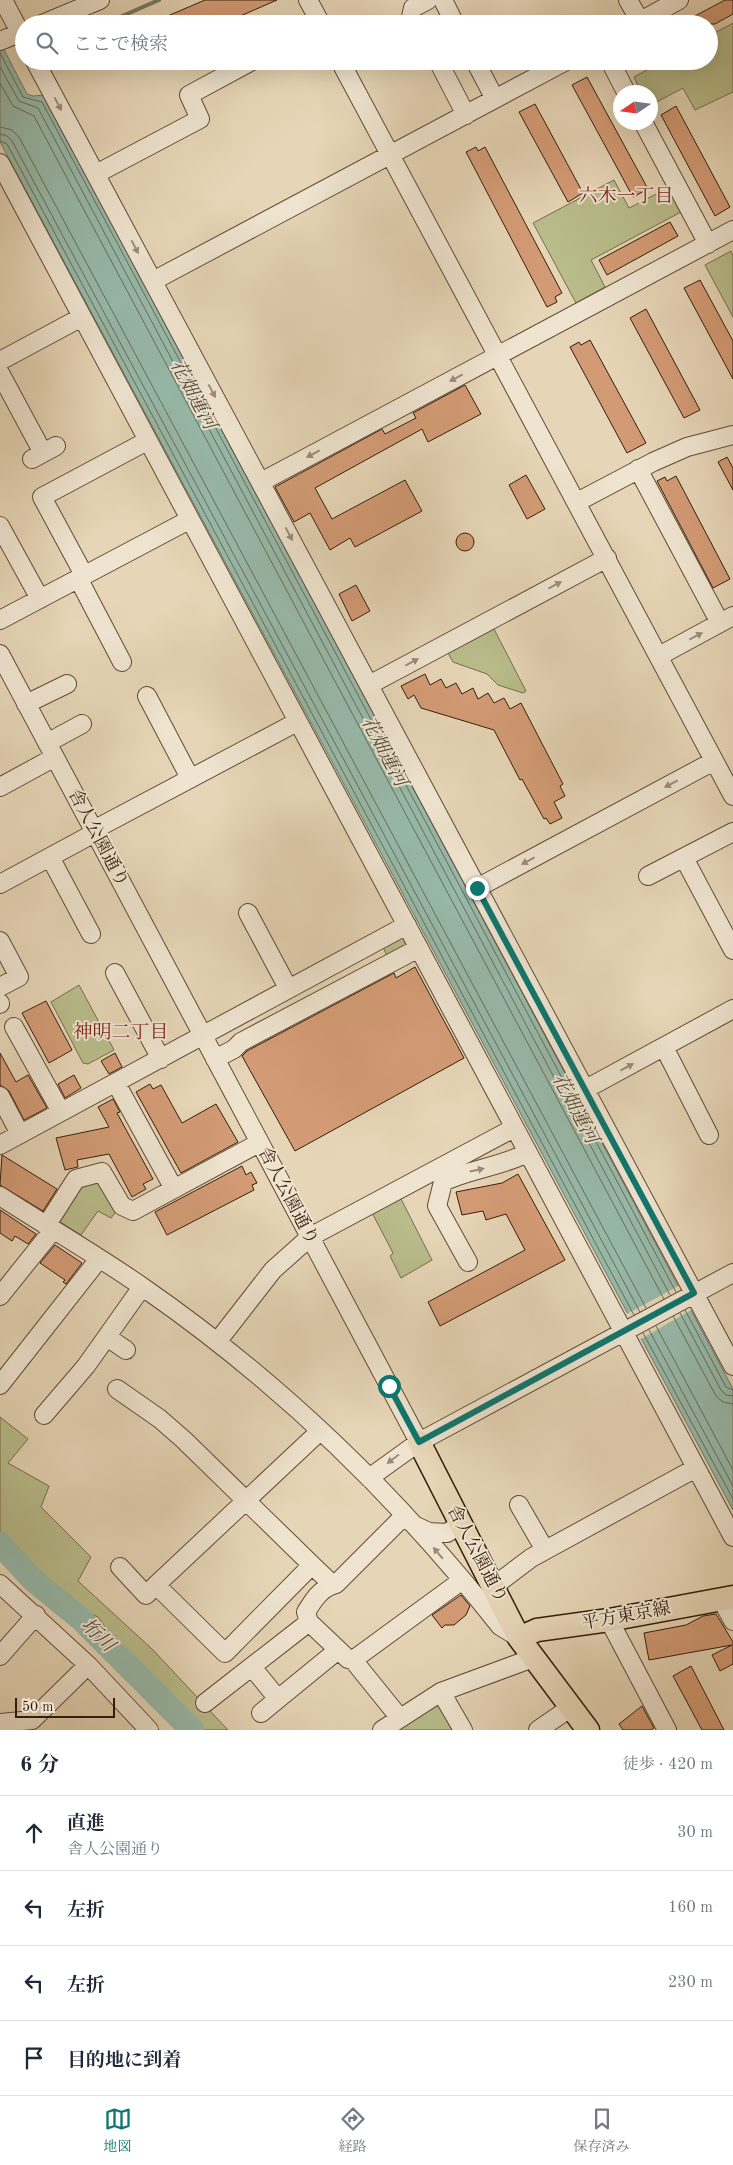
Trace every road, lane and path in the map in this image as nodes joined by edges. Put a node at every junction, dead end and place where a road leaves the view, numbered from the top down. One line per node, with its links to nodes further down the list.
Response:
1 (3, 0): 14 (street)
2 (100, 0): 8 (street)
3 (308, 0): 9 (street)
4 (428, 0): 10 (street)
5 (628, 0): 12 (street)
6 (679, 0): 13 (street)
7 (447, 1): 11 (street)
8 (64, 15)
9 (316, 15)
10 (411, 15)
11 (452, 15)
12 (634, 15)
13 (652, 15)
14 (15, 33)
15 (40, 70): 28 (street, one-way to 28)
16 (235, 70): 28 (street)
17 (345, 70): 26 (street)
18 (443, 70): 24 (street)
19 (480, 70): 23 (street)
20 (549, 70): 23 (street)
21 (615, 70): 22 (street)
22 (622, 85)
23 (495, 99): 24 (street)
24 (466, 115): 26 (street)
25 (647, 130): 31 (street)
26 (391, 155): 32 (street); 34 (street)
27 (0, 163): 29 (street)
28 (96, 174): 32 (street, one-way to 32)
29 (5, 184): 33 (street)
30 (733, 230): 31 (street)
31 (708, 244): 34 (street)
32 (153, 281): 41 (street, one-way to 41)
33 (82, 317): 35 (street); 38 (street)
34 (499, 355): 41 (street, one-way to 41); 42 (street)
35 (0, 361)
36 (0, 373): 39 (street)
37 (733, 435): 40 (street)
38 (147, 441): 43 (street); 46 (street)
39 (44, 453)
40 (638, 469): 42 (street); 48 (street)
41 (261, 482): 54 (street, one-way to 54)
42 (577, 502): 45 (street)
43 (189, 520): 46 (street); 57 (street)
44 (0, 526): 47 (street)
45 (607, 558): 51 (street); 54 (street, one-way to 45)
46 (81, 576): 47 (street); 52 (street)
47 (40, 599): 49 (street)
48 (727, 619): 51 (street, one-way to 48)
49 (0, 620)
50 (0, 654): 56 (street, 舎人公園通り)
51 (659, 656): 60 (street)
52 (122, 662)
53 (67, 684): 56 (street)
54 (369, 685): 70 (street)
55 (147, 696): 61 (street)
56 (26, 704): 59 (street, 舎人公園通り)
57 (298, 722): 61 (street); 72 (street)
58 (82, 724): 59 (street)
59 (51, 750): 62 (street); 64 (street, 舎人公園通り)
60 (714, 761): 63 (street); 70 (street, one-way to 70)
61 (190, 778): 64 (street)
62 (0, 787)
63 (733, 796)
64 (95, 831): 66 (street); 82 (street, 舎人公園通り)
65 (733, 832): 67 (street)
66 (50, 857): 69 (street); 73 (street)
67 (684, 858): 68 (street); 76 (street)
68 (648, 876)
69 (2, 879)
70 (477, 888): 87 (street)
71 (248, 913): 79 (street)
72 (407, 925): 75 (street); 79 (street)
73 (91, 934)
74 (0, 941): 78 (street)
75 (419, 948): 85 (street); 90 (street)
76 (733, 950)
77 (114, 973): 84 (street)
78 (0, 987)
79 (288, 988): 82 (street)
80 (733, 1009): 83 (street)
81 (14, 1027): 89 (street)
82 (203, 1036): 84 (street); 85 (street, 舎人公園通り)
83 (664, 1047): 87 (street, one-way to 83); 92 (street)
84 (161, 1059): 86 (street)
85 (215, 1059): 93 (street, 舎人公園通り)
86 (116, 1083): 89 (street); 97 (street)
87 (584, 1090): 106 (street)
88 (0, 1096): 91 (street)
89 (62, 1112): 91 (street)
90 (514, 1128): 95 (street); 96 (street)
91 (20, 1134): 94 (street)
92 (709, 1135)
93 (260, 1143): 97 (street); 101 (street, 舎人公園通り)
94 (0, 1145)
95 (527, 1153): 98 (street, one-way to 95); 108 (street)
96 (425, 1175): 98 (street); 101 (street)
97 (174, 1189): 100 (street)
98 (440, 1194): 103 (street)
99 (0, 1196): 100 (street)
100 (49, 1228): 102 (street); 107 (street)
101 (310, 1237): 110 (street); 117 (street, 舎人公園通り)
102 (98, 1259): 105 (street); 113 (street)
103 (468, 1262)
104 (733, 1273): 106 (street)
105 (142, 1287): 109 (street); 110 (street)
106 (692, 1294): 108 (street); 112 (street)
107 (0, 1296)
108 (626, 1330): 117 (street); 118 (street)
109 (107, 1337): 111 (street); 115 (street)
110 (217, 1342): 116 (street)
111 (126, 1350)
112 (733, 1366)
113 (0, 1385)
114 (117, 1389): 120 (street)
115 (44, 1415)
116 (319, 1432): 119 (street); 120 (street)
117 (419, 1442): 119 (street, one-way to 119); 123 (main road, 舎人公園通り)
118 (696, 1468): 124 (street); 125 (street)
119 (369, 1478): 122 (street)
120 (246, 1499): 126 (street); 131 (street)
121 (519, 1505): 125 (street)
122 (409, 1519): 123 (street); 128 (street, one-way to 122); 130 (street)
123 (461, 1524): 132 (main road, 舎人公園通り)
124 (733, 1537)
125 (545, 1550): 132 (street)
126 (312, 1565): 130 (street); 131 (street)
127 (120, 1567): 131 (street)
128 (461, 1581): 138 (street); 142 (street)
129 (0, 1584): 134 (street)
130 (333, 1585): 137 (street)
131 (156, 1586)
132 (494, 1586): 138 (main road, 舎人公園通り)
133 (727, 1598): 135 (main road, 平方東京線); 136 (street)
134 (36, 1615): 140 (street); 143 (street)
135 (609, 1620): 138 (main road, 平方東京線); 158 (street)
136 (733, 1621)
137 (310, 1622): 139 (street); 144 (street)
138 (519, 1638): 141 (main road, 舎人公園通り)
139 (338, 1650): 142 (street); 146 (street)
140 (0, 1656)
141 (533, 1658): 145 (street); 148 (main road, 舎人公園通り)
142 (353, 1660): 150 (street)
143 (88, 1665): 152 (street); 153 (street)
144 (252, 1667): 146 (street); 147 (street)
145 (441, 1692): 150 (street); 155 (street)
146 (278, 1699): 149 (street)
147 (205, 1704)
148 (570, 1708): 156 (street); 157 (main road, 舎人公園通り)
149 (261, 1712)
150 (399, 1717): 154 (street)
151 (0, 1723): 152 (street)
152 (31, 1725)
153 (148, 1730)
154 (382, 1730)
155 (463, 1730)
156 (538, 1730)
157 (588, 1730)
158 (667, 1730)

